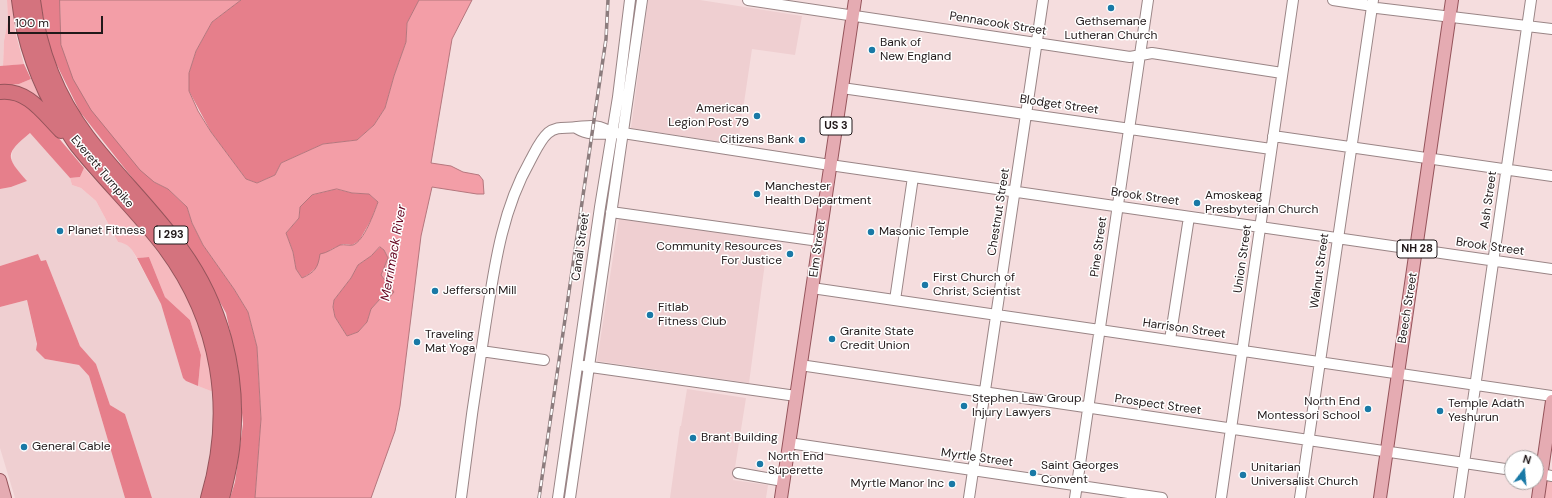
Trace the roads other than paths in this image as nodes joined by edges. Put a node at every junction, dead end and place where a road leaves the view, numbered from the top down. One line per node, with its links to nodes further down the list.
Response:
1 (19, 0): 28 (highway, Everett Turnpike / I 293)
2 (33, 0): 79 (highway, Everett Turnpike / I 293)
3 (630, 0): 25 (street, Canal Street)
4 (642, 0): 26 (street, Canal Street)
5 (748, 0): 14 (street, Pennacook Street)
6 (855, 0): 14 (main road, Elm Street / US 3)
7 (1043, 0): 18 (street, Chestnut Street)
8 (1148, 0): 19 (street, Pine Street)
9 (1293, 0): 20 (street, Union Street)
10 (1333, 0): 13 (street)
11 (1452, 0): 15 (main road, Beech Street / NH 28)
12 (1531, 0): 16 (street, Ash Street)
13 (1373, 3): 15 (street); 29 (street, Walnut Street)
14 (853, 15): 18 (street, Pennacook Street); 21 (main road, Elm Street / US 3)
15 (1450, 17): 16 (street); 31 (main road, Beech Street / NH 28)
16 (1528, 26): 17 (street); 33 (street, Ash Street)
17 (1552, 29)
18 (1037, 43): 19 (street, Pennacook Street); 23 (street, Chestnut Street)
19 (1140, 56): 20 (street, Pennacook Street); 24 (street, Pine Street)
20 (1282, 72): 27 (street, Union Street)
21 (842, 88): 23 (street, Blodget Street); 32 (main road, Elm Street / US 3)
22 (0, 92): 28 (highway)
23 (1027, 114): 24 (street, Blodget Street); 36 (street, Chestnut Street)
24 (1130, 128): 30 (street, Blodget Street); 37 (street, Pine Street)
25 (611, 132): 26 (street, Brook Street); 52 (street, Brook Street); 55 (street, Canal Street)
26 (623, 133): 32 (street, Brook Street); 38 (street, Canal Street)
27 (1273, 136): 29 (street); 30 (street, Union Street)
28 (77, 146): 78 (highway, Everett Turnpike / I 293)
29 (1351, 147): 31 (street); 41 (street, Walnut Street)
30 (1271, 149): 40 (street, Union Street)
31 (1429, 158): 33 (street); 43 (main road, Beech Street / NH 28)
32 (830, 165): 35 (street, Brook Street); 42 (main road, Elm Street / US 3)
33 (1506, 169): 34 (street); 44 (street, Ash Street)
34 (1552, 176)
35 (913, 177): 36 (street, Brook Street); 47 (street)
36 (1015, 191): 37 (street, Brook Street); 48 (street, Chestnut Street)
37 (1118, 207): 39 (street, Brook Street); 49 (street, Pine Street)
38 (611, 212): 42 (street); 57 (street, Canal Street)
39 (1189, 217): 40 (street, Brook Street); 50 (street)
40 (1261, 227): 41 (street, Brook Street); 51 (street, Union Street)
41 (1338, 238): 43 (street, Brook Street); 54 (street, Walnut Street)
42 (819, 241): 46 (main road, Elm Street / US 3)
43 (1417, 250): 44 (street, Brook Street); 58 (main road, Beech Street / NH 28)
44 (1493, 261): 45 (street, Brook Street); 59 (street, Ash Street)
45 (1552, 269)
46 (812, 288): 47 (street, Harrison Street); 56 (main road, Elm Street / US 3)
47 (895, 300): 48 (street, Harrison Street)
48 (997, 315): 49 (street, Harrison Street); 60 (street, Chestnut Street)
49 (1099, 330): 50 (street, Harrison Street); 64 (street, Pine Street)
50 (1170, 340): 51 (street, Harrison Street)
51 (1243, 350): 54 (street, Harrison Street); 65 (street, Union Street)
52 (481, 351): 53 (street); 80 (street)
53 (544, 360)
54 (1320, 362): 58 (street, Harrison Street); 66 (street, Walnut Street)
55 (577, 365): 57 (street); 81 (street, Canal Street)
56 (800, 365): 60 (street, Prospect Street); 61 (main road, Elm Street / US 3)
57 (590, 367): 61 (street); 82 (street, Canal Street)
58 (1398, 373): 59 (street, Harrison Street); 68 (main road, Beech Street / NH 28)
59 (1474, 384): 62 (street, Harrison Street); 69 (street, Ash Street)
60 (985, 392): 64 (street, Prospect Street); 72 (street, Chestnut Street)
61 (796, 396): 67 (main road, Elm Street / US 3)
62 (1552, 396)
63 (1552, 401): 70 (main road)
64 (1089, 408): 65 (street, Prospect Street); 76 (street, Pine Street)
65 (1231, 428): 66 (street, Prospect Street); 87 (street, Union Street)
66 (1308, 440): 68 (street, Prospect Street); 88 (street, Walnut Street)
67 (789, 443): 72 (street, Myrtle Street); 75 (main road, Elm Street / US 3)
68 (1386, 452): 69 (street, Prospect Street); 89 (main road, Beech Street / NH 28)
69 (1464, 463): 71 (street, Prospect Street); 90 (street, Ash Street)
70 (1544, 466)
71 (1504, 469)
72 (973, 471): 76 (street, Myrtle Street); 84 (street, Chestnut Street)
73 (738, 473): 75 (street)
74 (0, 480): 77 (main road)
75 (783, 481): 83 (main road, Elm Street / US 3)
76 (1077, 486): 85 (street, Pine Street); 86 (street, Myrtle Street)
77 (5, 498)
78 (208, 498)
79 (222, 498)
80 (461, 498)
81 (558, 498)
82 (570, 498)
83 (780, 498)
84 (969, 498)
85 (1075, 498)
86 (1162, 498)
87 (1221, 498)
88 (1300, 498)
89 (1380, 498)
90 (1459, 498)

